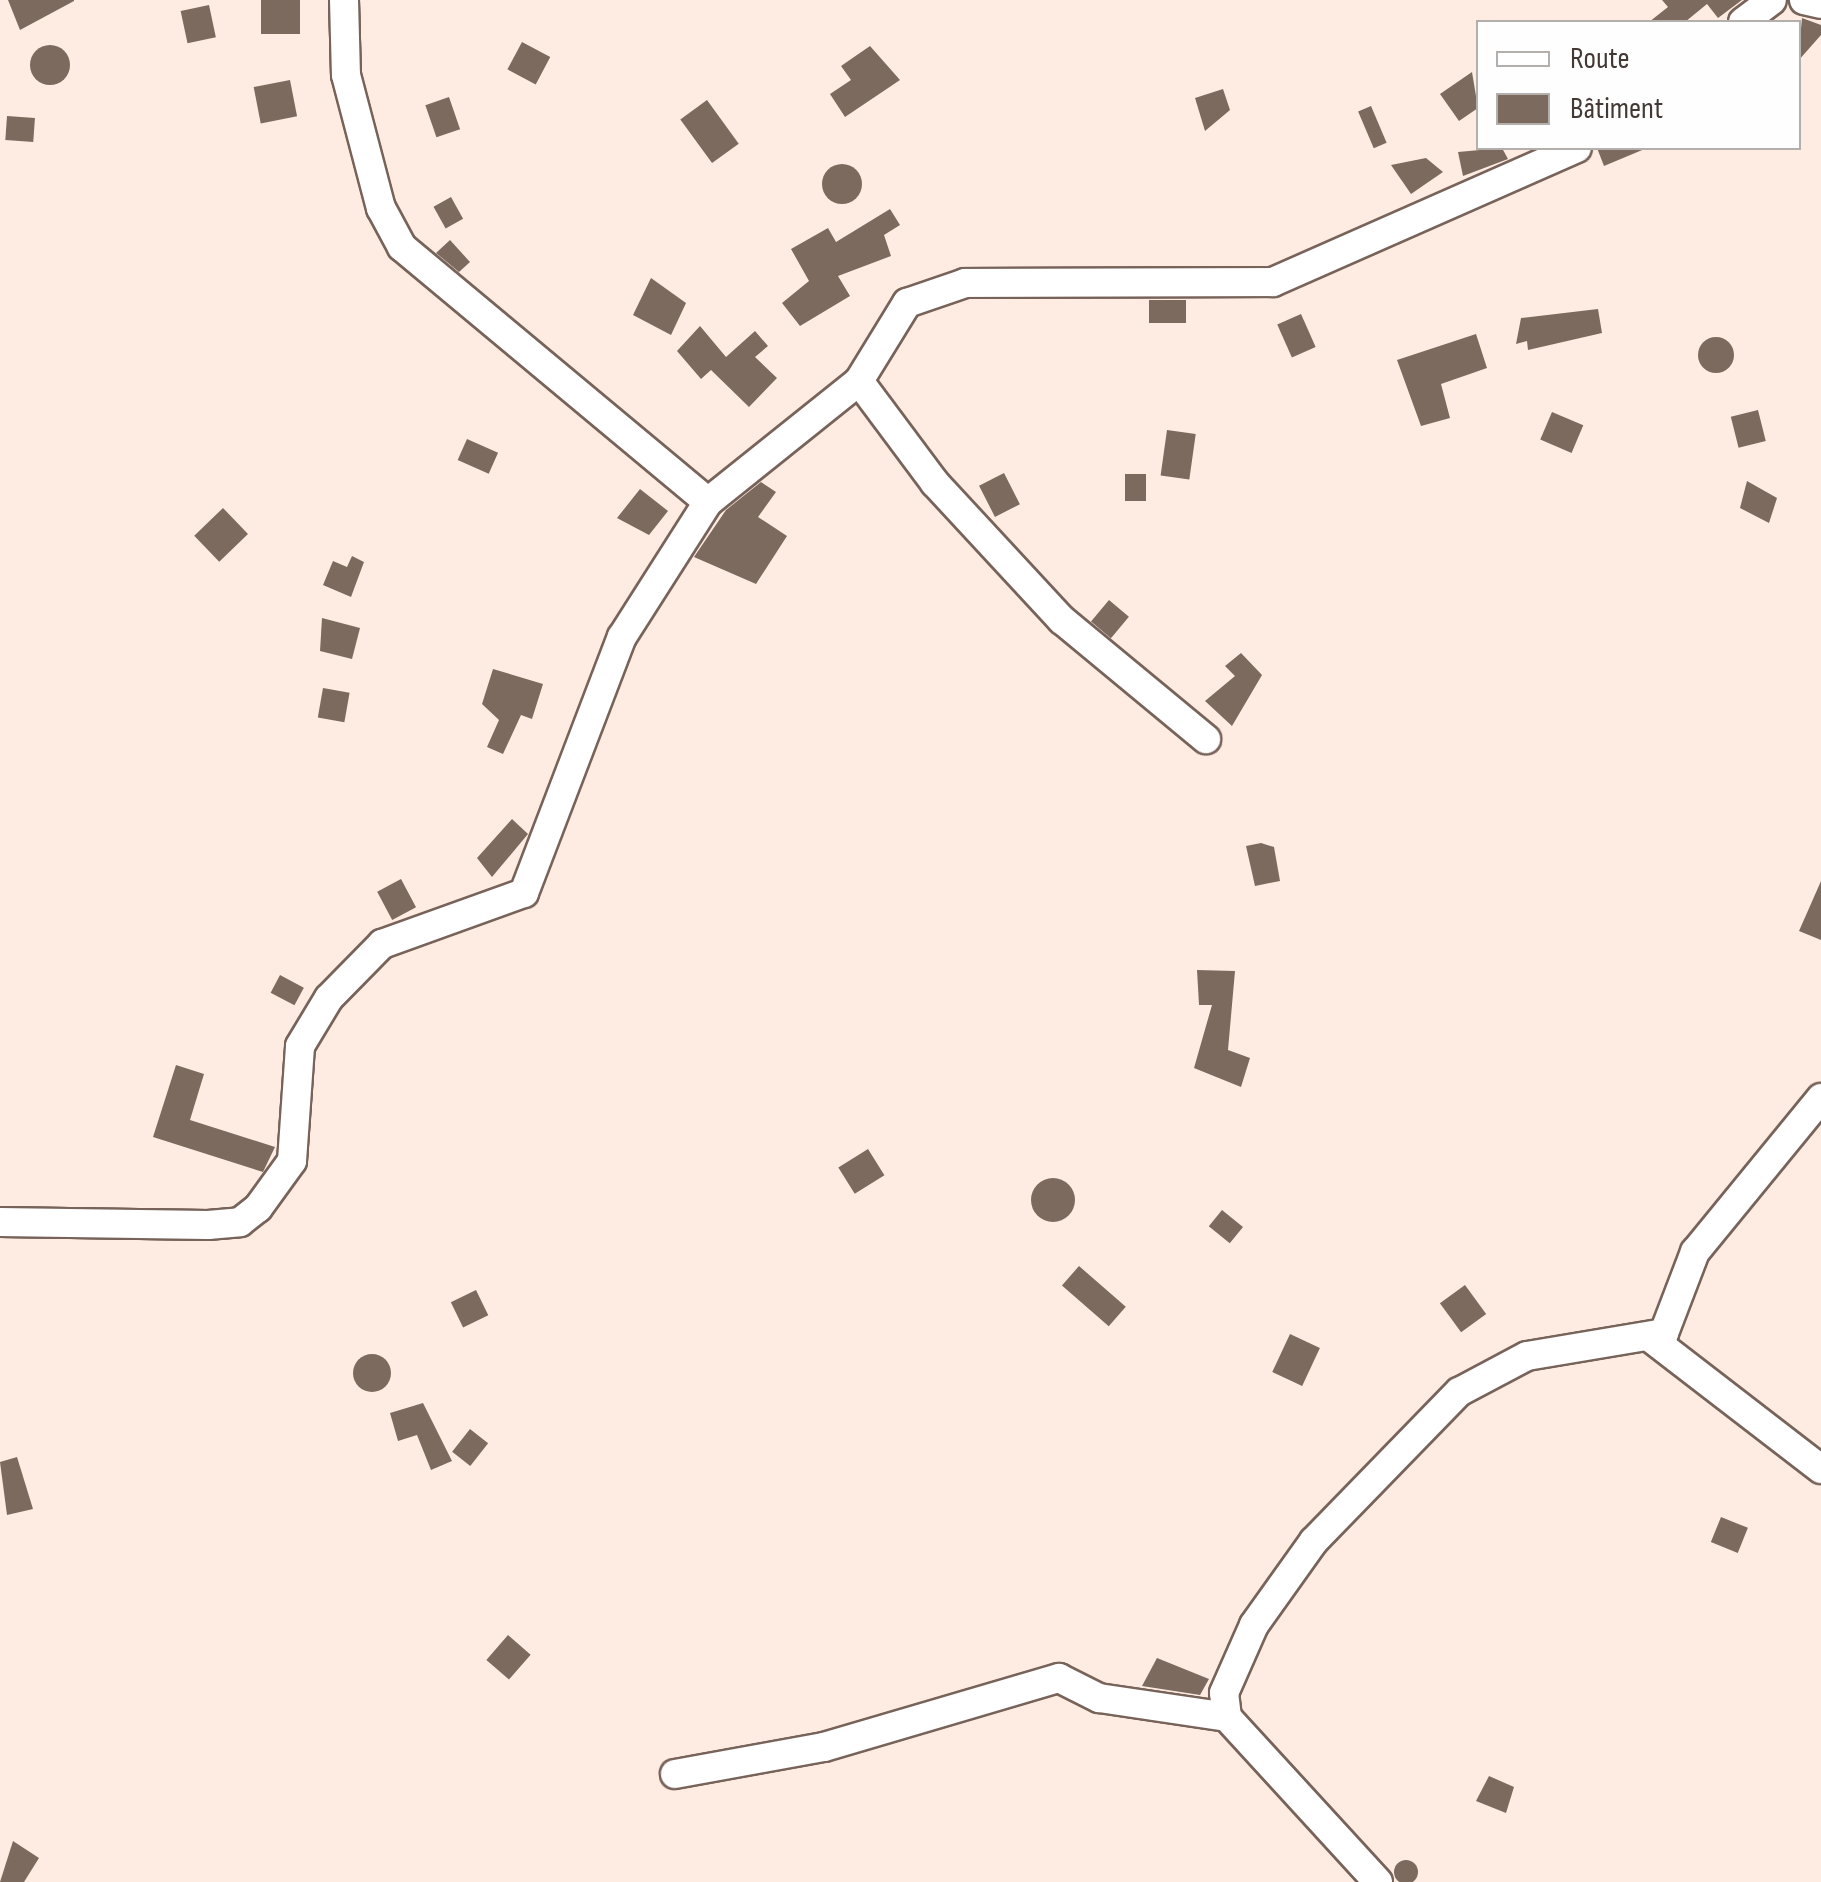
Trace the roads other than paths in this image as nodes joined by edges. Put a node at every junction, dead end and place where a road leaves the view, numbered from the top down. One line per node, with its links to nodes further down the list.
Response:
1 (344, 0): 8 (street)
2 (1772, 0): 5 (street)
3 (1804, 0): 4 (street)
4 (1821, 4)
5 (1745, 20)
6 (1572, 150): 7 (street)
7 (860, 382): 8 (street); 9 (street)
8 (708, 502): 11 (street)
9 (1206, 738)
10 (1821, 1098): 12 (street)
11 (0, 1222)
12 (1652, 1339): 13 (street); 14 (street)
13 (1821, 1469)
14 (1227, 1718): 15 (street); 16 (street)
15 (675, 1774)
16 (1378, 1882)

